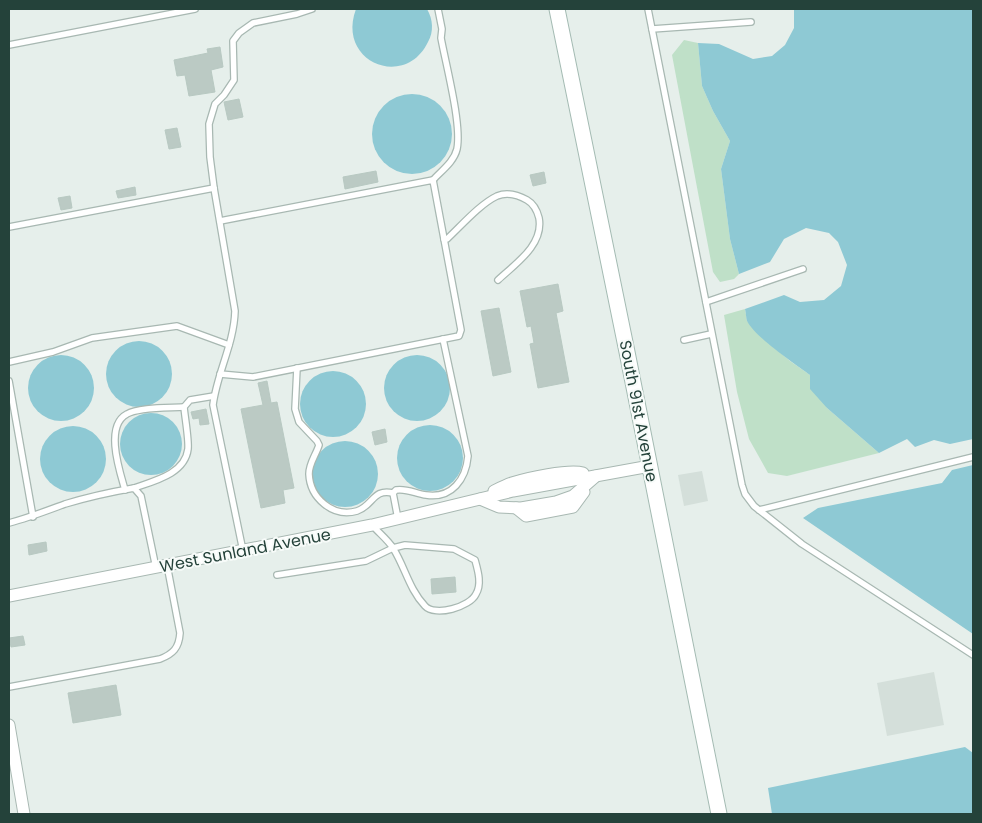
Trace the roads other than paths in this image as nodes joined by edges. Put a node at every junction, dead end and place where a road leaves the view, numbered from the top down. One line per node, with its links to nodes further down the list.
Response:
1 (195, 9): 8 (lane)
2 (312, 9): 10 (lane)
3 (438, 9): 9 (lane)
4 (557, 9): 28 (main road, South 91st Avenue)
5 (648, 9): 7 (lane)
6 (751, 22): 7 (lane)
7 (652, 29): 16 (lane)
8 (9, 45)
9 (433, 180): 11 (lane); 13 (lane)
10 (214, 188): 11 (lane); 12 (lane)
11 (220, 221): 20 (lane)
12 (9, 227)
13 (444, 239): 15 (lane); 18 (lane)
14 (803, 270): 16 (lane)
15 (498, 280)
16 (706, 302): 17 (lane)
17 (711, 334): 19 (lane); 34 (lane)
18 (443, 339): 22 (lane); 32 (lane)
19 (684, 340)
20 (229, 344): 21 (lane); 23 (lane)
21 (9, 362)
22 (297, 368): 23 (lane); 32 (lane)
23 (220, 374): 25 (lane)
24 (9, 381): 35 (lane)
25 (214, 396): 26 (lane); 40 (lane)
26 (184, 406): 30 (lane); 31 (lane)
27 (973, 457): 34 (lane)
28 (650, 466): 29 (street, West Sunland Avenue); 49 (main road, South 91st Avenue)
29 (596, 476): 33 (street, West Sunland Avenue); 33 (street)
30 (134, 488): 31 (lane); 41 (lane)
31 (125, 490): 35 (lane)
32 (393, 493): 36 (lane)
33 (480, 499): 36 (street, West Sunland Avenue)
34 (759, 510): 44 (lane)
35 (33, 517): 37 (lane)
36 (398, 519): 38 (street, West Sunland Avenue)
37 (9, 523)
38 (372, 526): 39 (lane); 40 (street, West Sunland Avenue)
39 (393, 548): 39 (lane); 42 (lane)
40 (243, 551): 41 (street, West Sunland Avenue)
41 (161, 566): 43 (street, West Sunland Avenue); 45 (lane)
42 (277, 575)
43 (9, 596)
44 (973, 655)
45 (9, 687)
46 (9, 725): 47 (street)
47 (11, 748): 48 (street)
48 (24, 814)
49 (720, 814)

